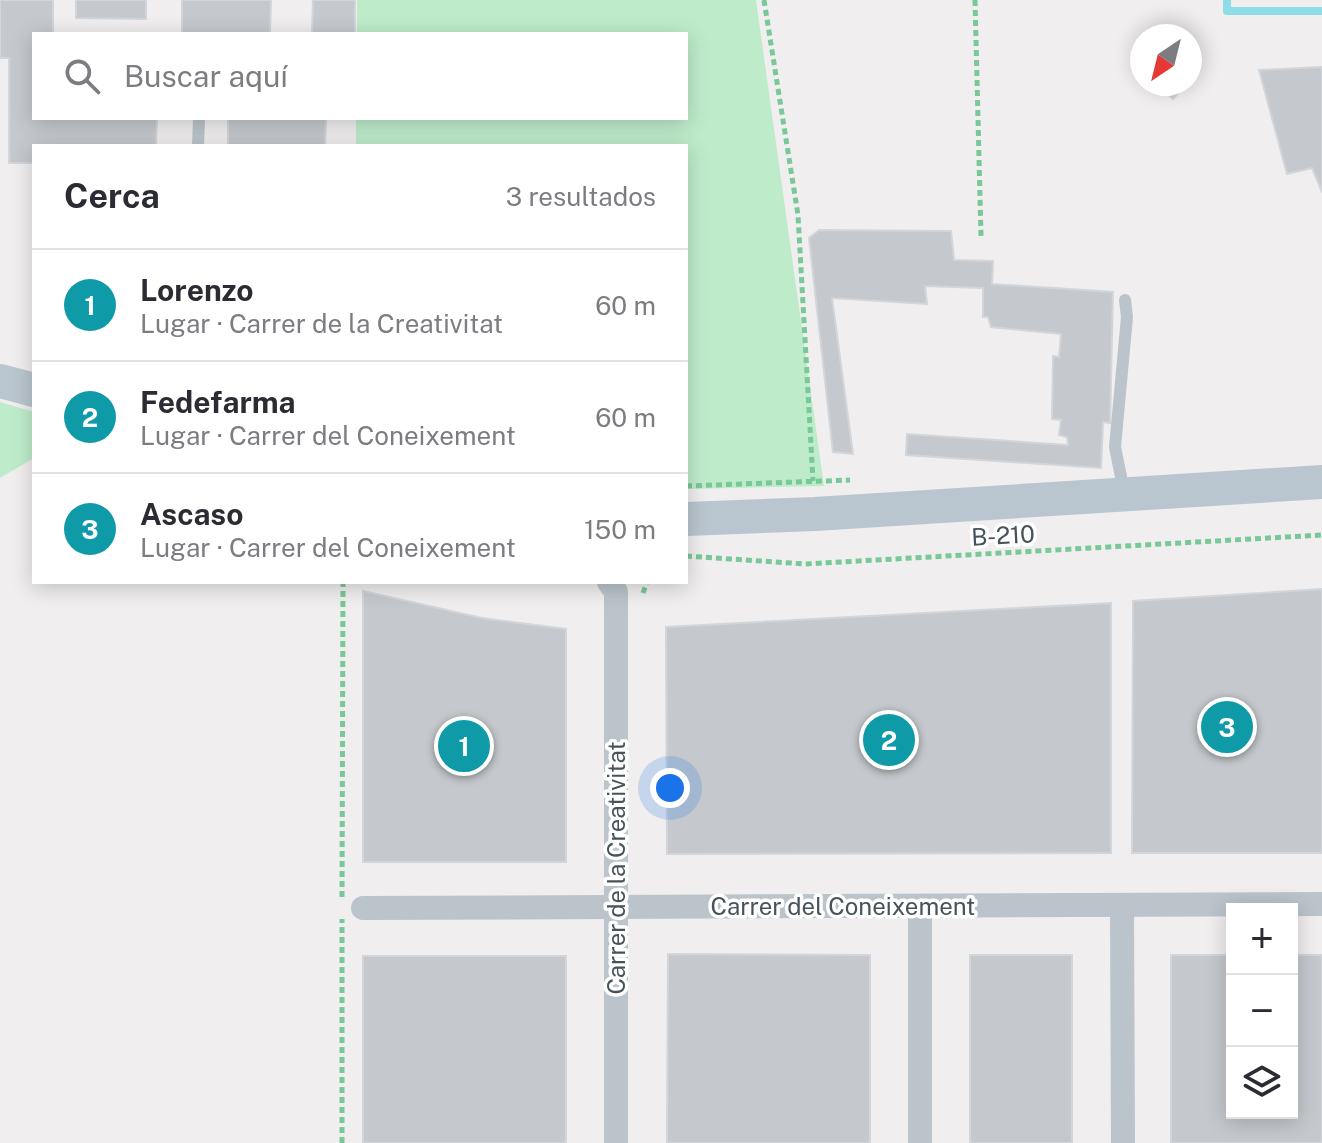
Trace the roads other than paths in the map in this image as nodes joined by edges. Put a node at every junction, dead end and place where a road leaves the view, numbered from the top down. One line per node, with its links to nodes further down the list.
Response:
1 (199, 120): 2 (lane)
2 (198, 144)
3 (1125, 300): 7 (lane)
4 (0, 381): 5 (main road)
5 (32, 389)
6 (1322, 482): 7 (main road, B-210)
7 (1125, 495): 8 (main road, B-210)
8 (688, 519)
9 (623, 587): 14 (street, Carrer de la Creativitat)
10 (1322, 904): 11 (street, Carrer del Coneixement)
11 (1122, 905): 12 (street, Carrer del Coneixement); 17 (street)
12 (920, 906): 14 (street, Carrer del Coneixement); 16 (street)
13 (349, 908): 14 (street, Carrer del Coneixement)
14 (616, 908): 15 (street, Carrer de la Creativitat)
15 (616, 1143)
16 (920, 1143)
17 (1123, 1143)

